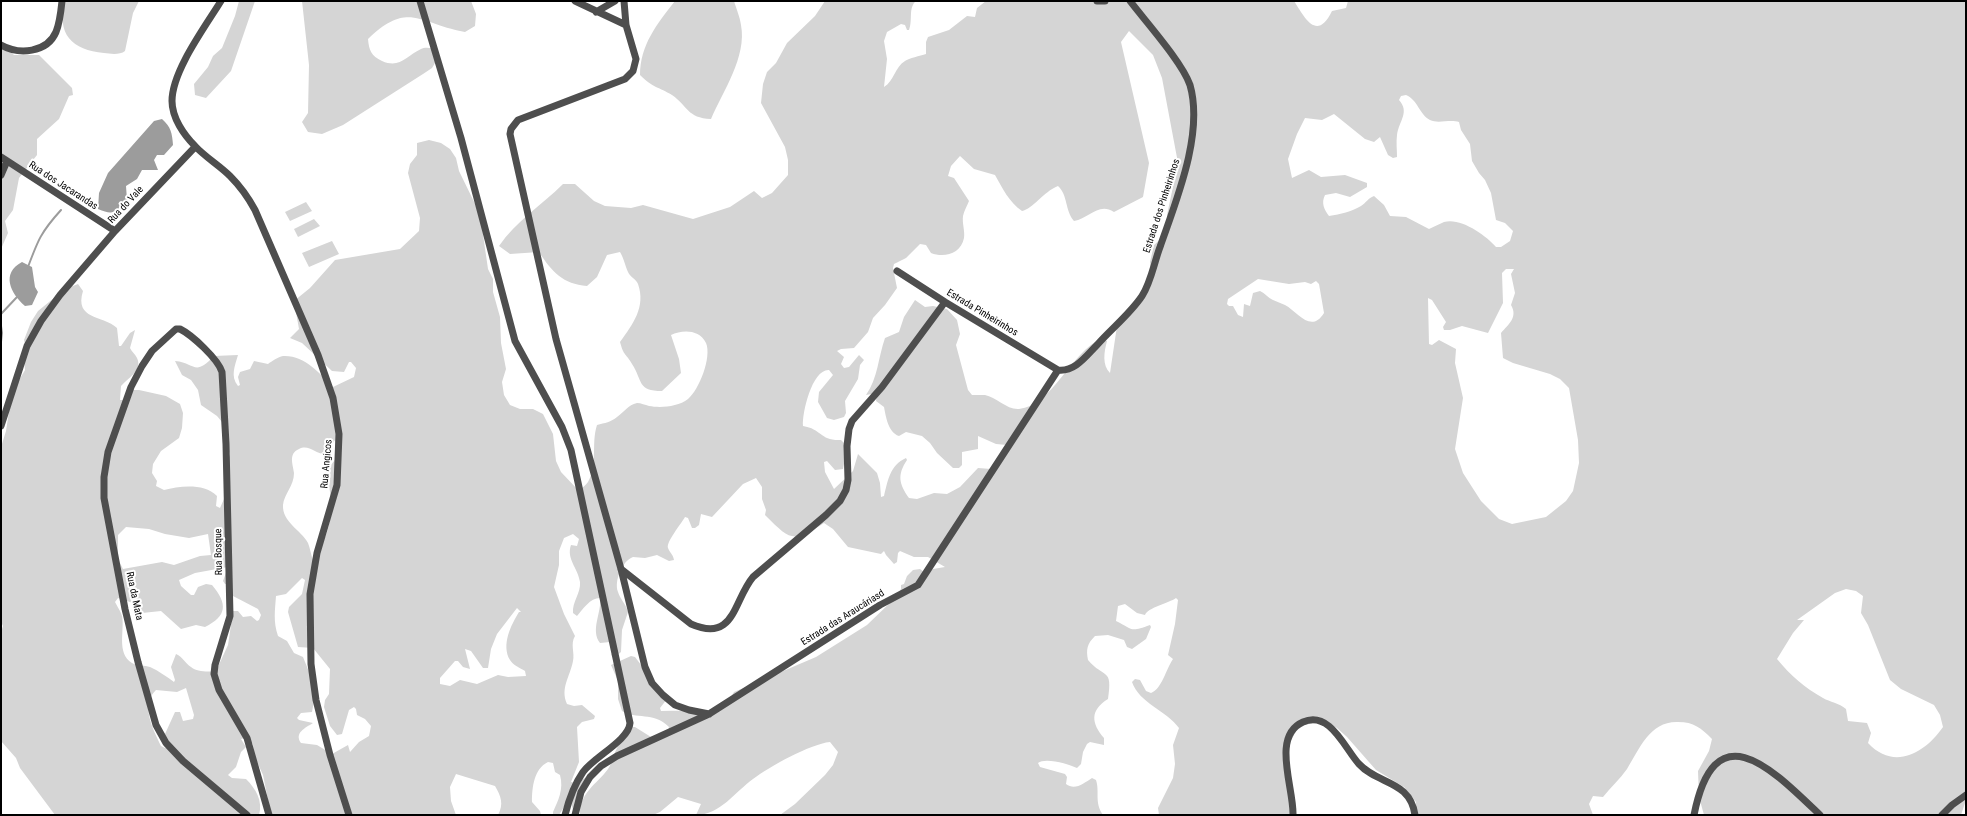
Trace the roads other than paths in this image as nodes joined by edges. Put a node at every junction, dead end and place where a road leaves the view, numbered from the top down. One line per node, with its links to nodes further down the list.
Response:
1 (62, 1): 12 (street)
2 (221, 1): 13 (street)
3 (420, 1): 28 (street)
4 (575, 1): 10 (street)
5 (615, 1): 10 (street)
6 (624, 1): 11 (street)
7 (1097, 1): 8 (street)
8 (1105, 1)
9 (1130, 1): 20 (street, Estrada dos Pinheirinhos)
10 (596, 12): 11 (street)
11 (626, 25): 22 (street)
12 (1, 45)
13 (195, 147): 16 (street, Rua do Vale); 27 (street, Rua Angicos)
14 (4, 159): 15 (street); 16 (street, Rua dos Jacarandas)
15 (1, 175)
16 (115, 231): 21 (street, Rua do Vale)
17 (897, 271): 18 (street, Estrada Pinheirinhos)
18 (945, 302): 20 (street, Estrada Pinheirinhos); 22 (street)
19 (152, 351): 25 (street, Rua da Mata); 26 (street, Rua Bosque)
20 (1058, 370): 23 (street, Estrada das Araucáriasd)
21 (1, 426)
22 (621, 569): 23 (street)
23 (709, 714): 29 (street, Estrada das Araucáriasd)
24 (1966, 795): 34 (street)
25 (247, 815)
26 (269, 815)
27 (349, 815)
28 (565, 815)
29 (574, 815)
30 (1293, 815): 31 (street)
31 (1415, 815)
32 (1694, 815): 33 (street)
33 (1820, 815)
34 (1942, 815)

